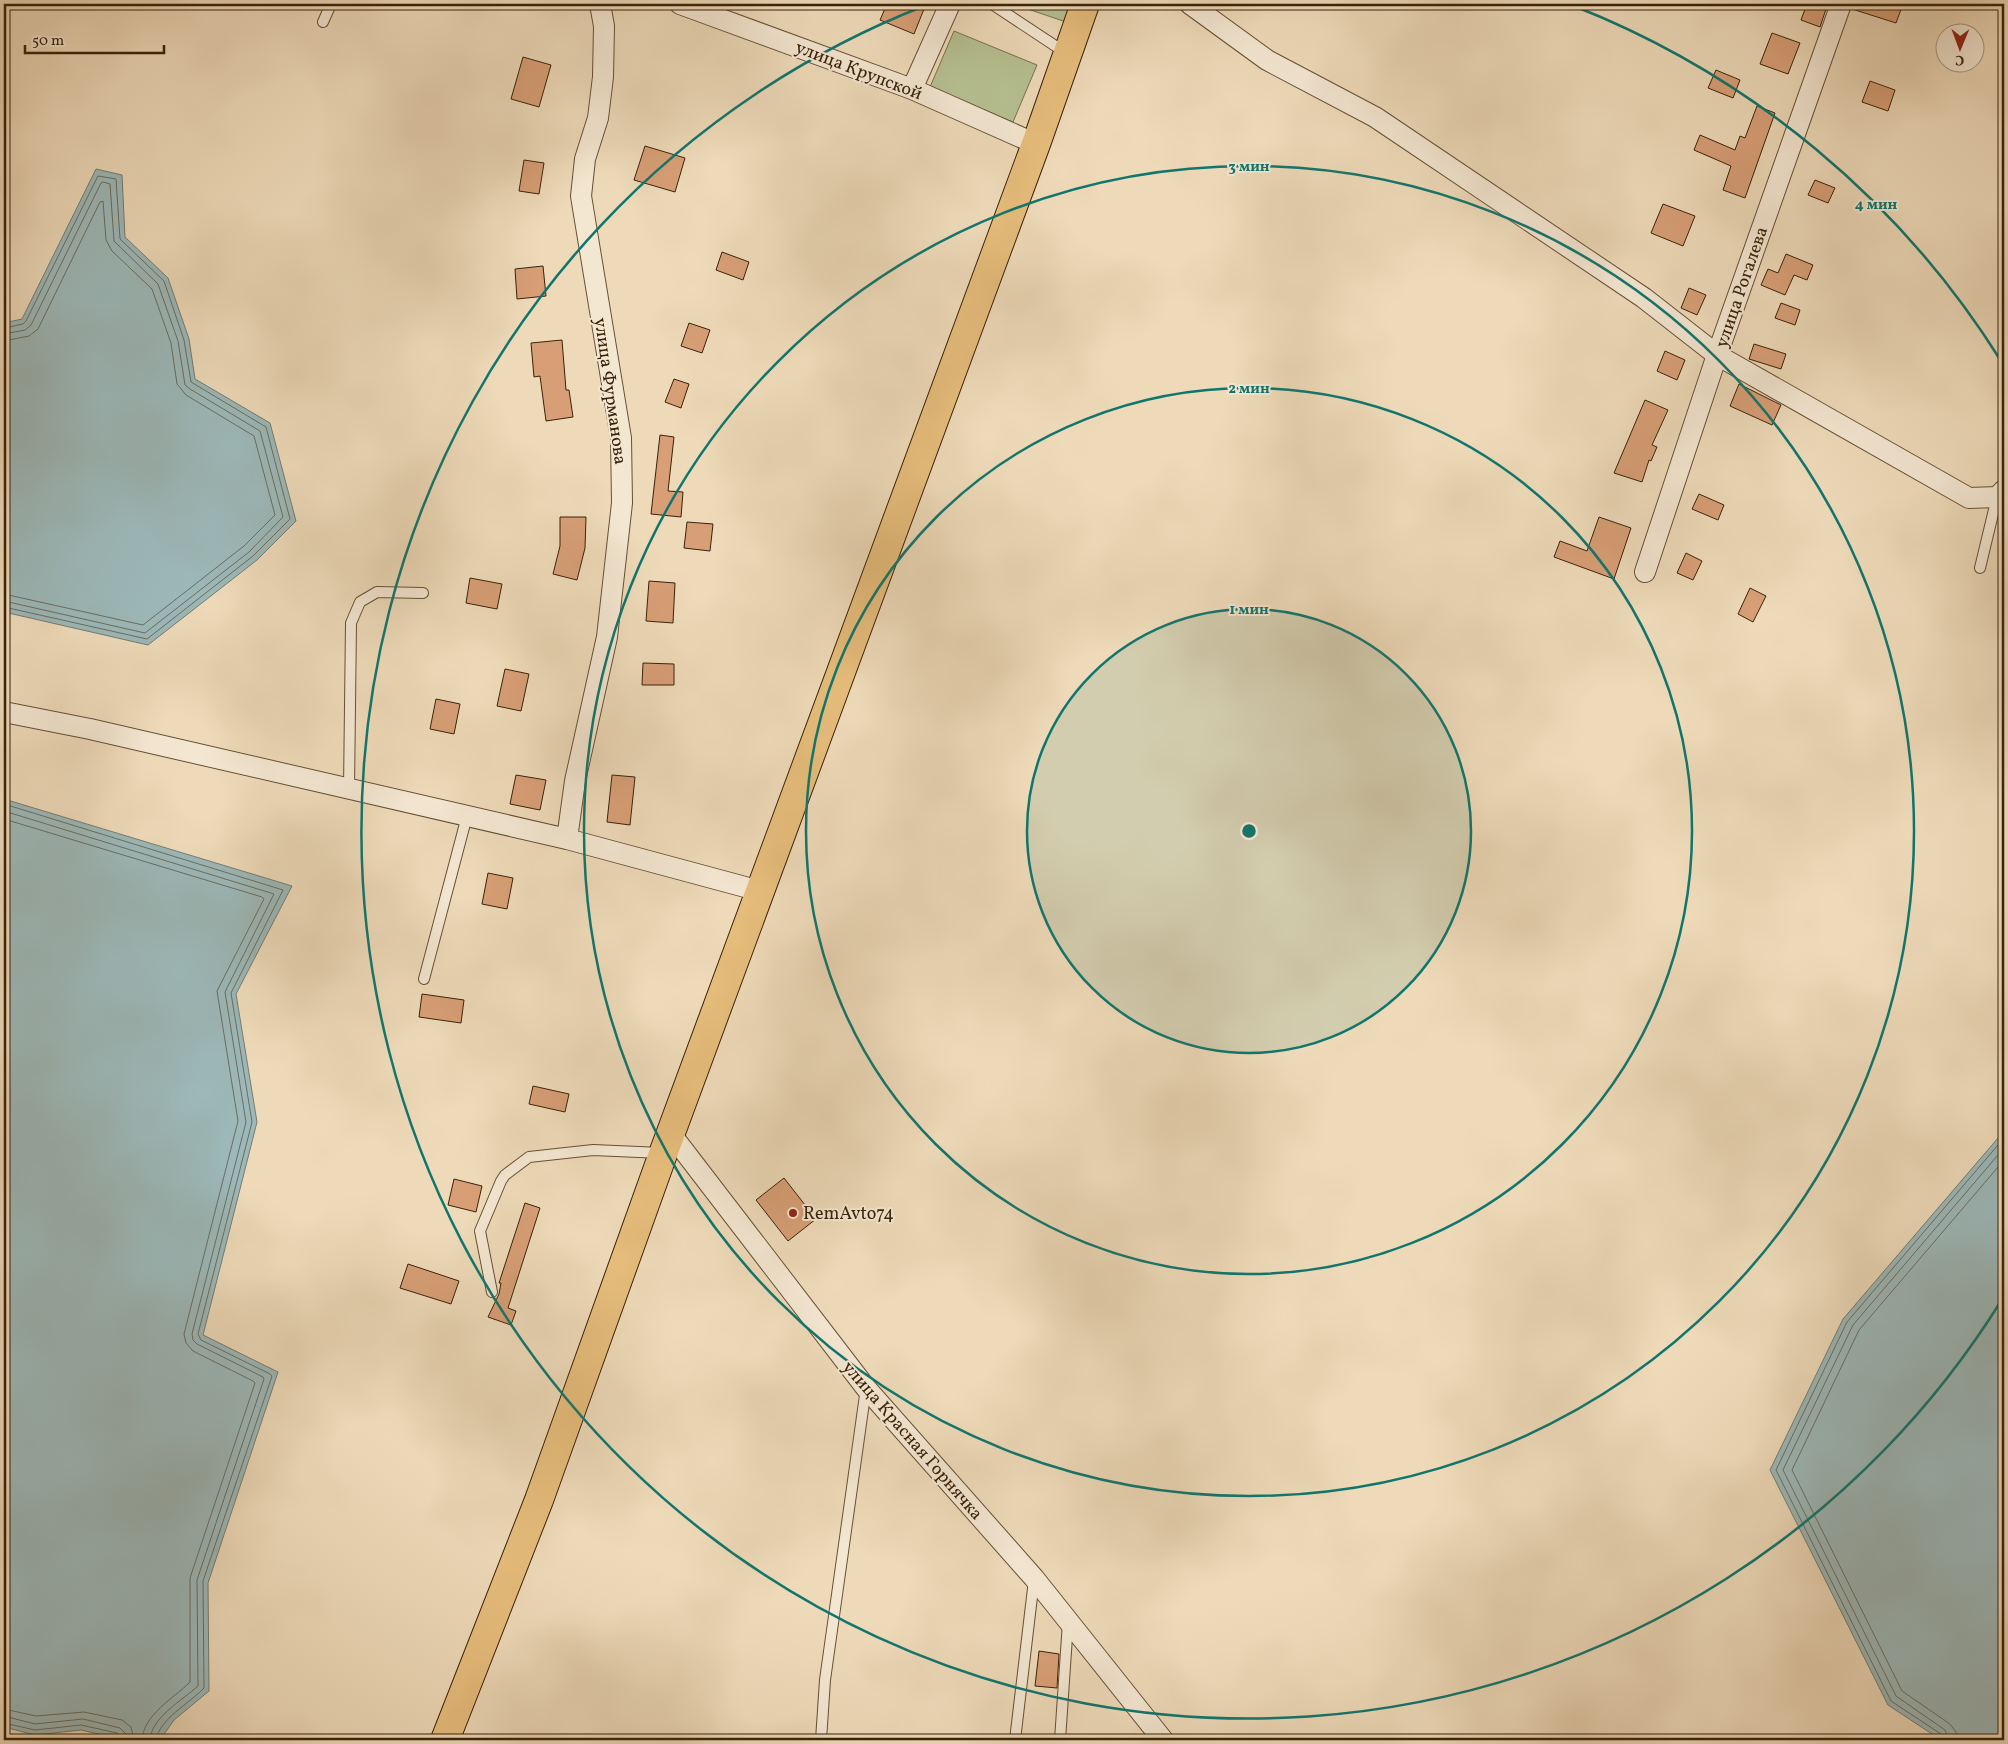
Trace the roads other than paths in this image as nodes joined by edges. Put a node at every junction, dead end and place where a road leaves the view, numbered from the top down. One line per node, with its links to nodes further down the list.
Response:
1 (331, 4): 9 (lane)
2 (600, 4): 21 (street, улица Фурманова)
3 (680, 4): 11 (street, улица Крупской)
4 (950, 4): 11 (street)
5 (992, 4): 10 (lane)
6 (1085, 4): 10 (main road)
7 (1190, 4): 13 (street)
8 (1841, 4): 13 (street, улица Рогалева)
9 (323, 22)
10 (1068, 54): 12 (main road)
11 (912, 89): 12 (street, улица Крупской)
12 (1036, 144): 22 (main road)
13 (1717, 355): 14 (street); 16 (street, улица Рогалева)
14 (2001, 494): 15 (lane)
15 (1980, 568)
16 (1645, 572)
17 (423, 593): 19 (lane)
18 (4, 712): 19 (street)
19 (349, 789): 20 (street)
20 (467, 816): 21 (street); 23 (lane)
21 (567, 839): 22 (street)
22 (760, 891): 24 (main road)
23 (424, 979)
24 (667, 1144): 25 (lane); 26 (street, улица Красная Горнячка); 29 (main road)
25 (492, 1292)
26 (866, 1388): 27 (street, улица Красная Горнячка); 30 (lane)
27 (1034, 1578): 28 (street, улица Красная Горнячка); 31 (lane)
28 (1068, 1620): 32 (lane); 33 (street, улица Красная Горнячка)
29 (445, 1740)
30 (821, 1740)
31 (1015, 1740)
32 (1060, 1740)
33 (1163, 1740)

